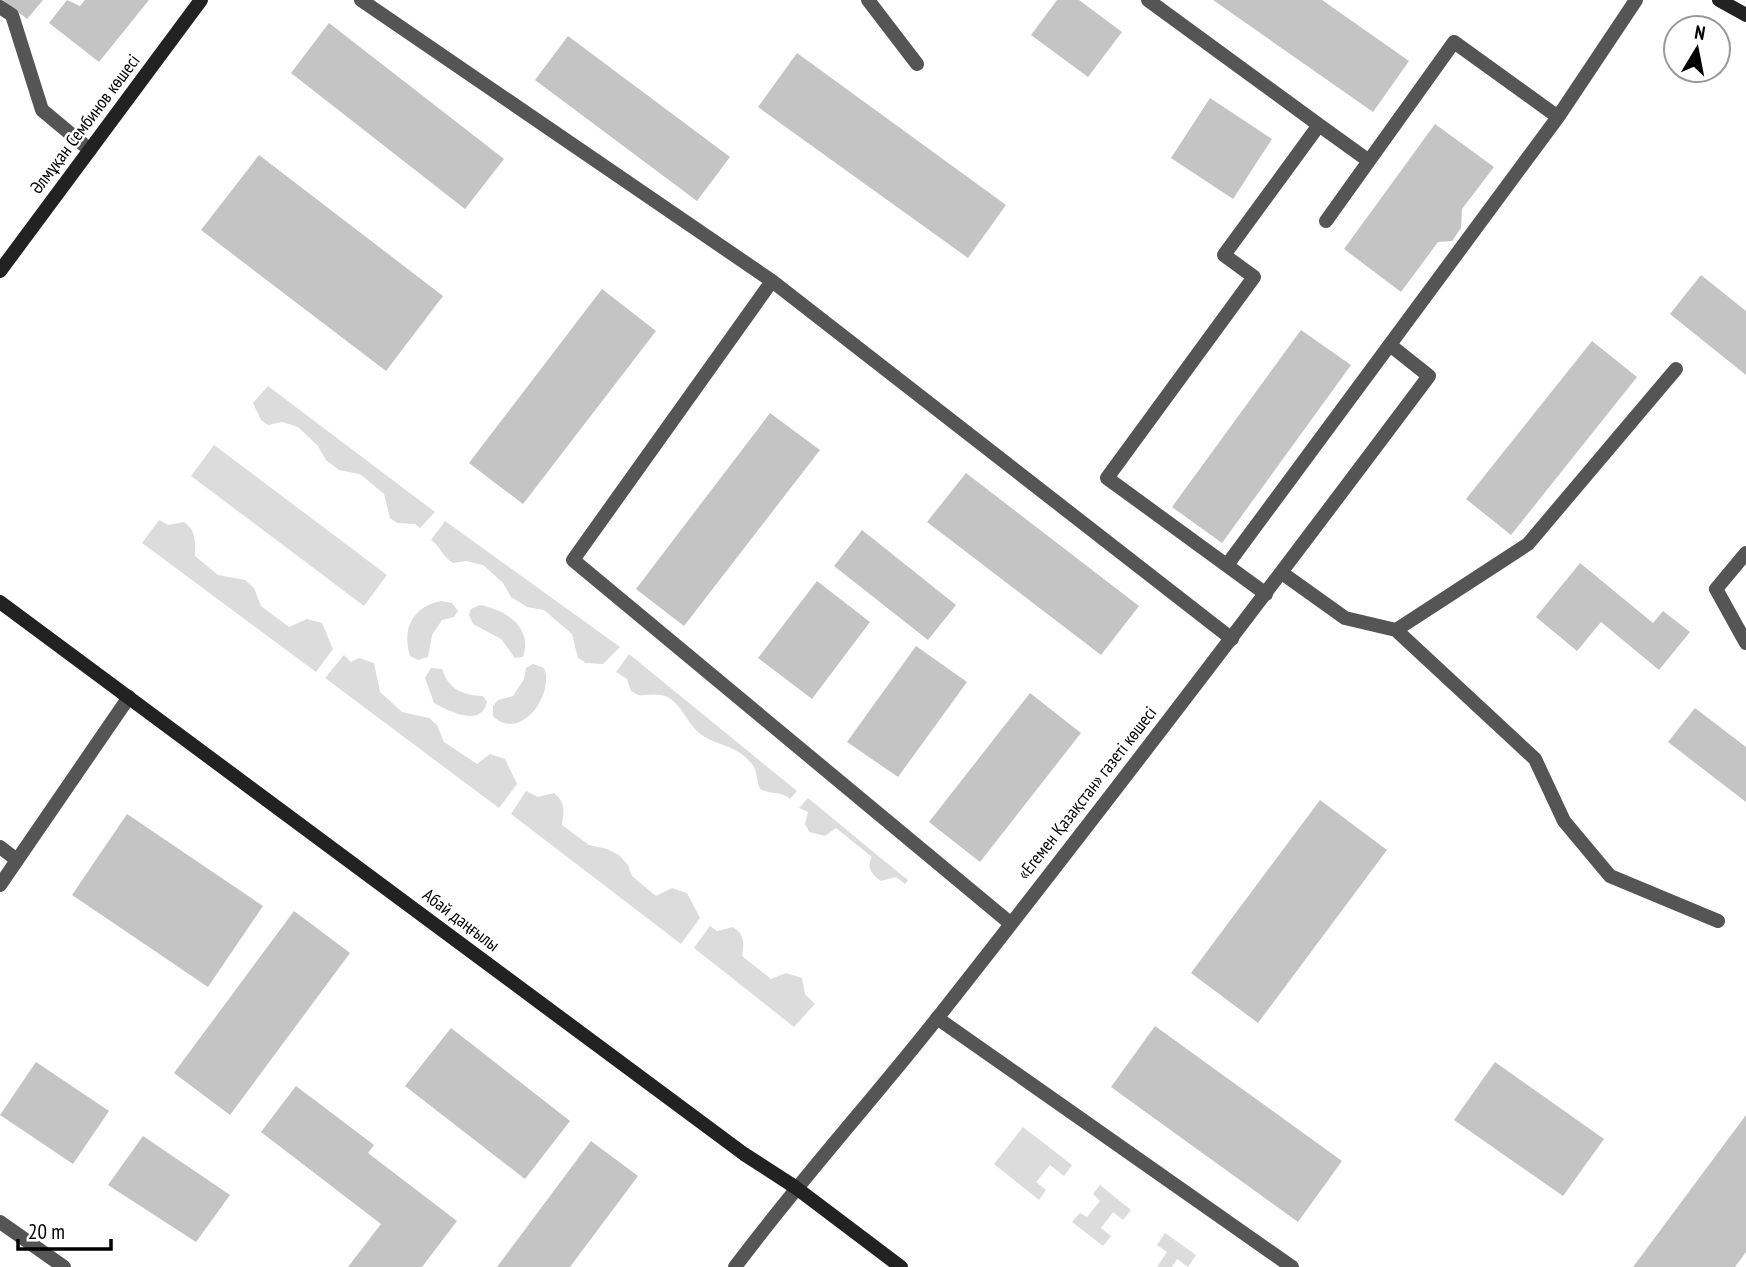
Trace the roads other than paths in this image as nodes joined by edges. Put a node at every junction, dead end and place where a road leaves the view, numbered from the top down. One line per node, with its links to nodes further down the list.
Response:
1 (201, 0): 12 (street, Әлмұқан Сембинов көшесі)
2 (361, 0): 16 (street)
3 (868, 0): 9 (street)
4 (1148, 0): 11 (street)
5 (1636, 0): 10 (street)
6 (1719, 0): 8 (street)
7 (0, 6): 12 (street)
8 (1746, 15)
9 (917, 64)
10 (1558, 117): 13 (street); 17 (street)
11 (1319, 125): 13 (street); 20 (street)
12 (90, 150): 15 (street, Әлмұқан Сембинов көшесі)
13 (1369, 161): 14 (street)
14 (1326, 221)
15 (0, 271)
16 (772, 281): 25 (street); 32 (street)
17 (1390, 345): 20 (street); 21 (street, «Егемен Қазақстан» газеті көшесі)
18 (1676, 369): 24 (street)
19 (1746, 553): 26 (street)
20 (1227, 565): 22 (street)
21 (1282, 573): 22 (street, «Егемен Қазақстан» газеті көшесі); 24 (street)
22 (1266, 594): 25 (street, «Егемен Қазақстан» газеті көшесі)
23 (0, 602): 27 (street, Абай даңғылы)
24 (1396, 630): 31 (street)
25 (1232, 639): 32 (street, «Егемен Қазақстан» газеті көшесі)
26 (1746, 643)
27 (129, 698): 29 (street); 34 (street, Абай даңғылы)
28 (0, 847): 29 (street)
29 (17, 860): 30 (street)
30 (0, 885)
31 (1718, 921)
32 (1010, 923): 33 (street, «Егемен Қазақстан» газеті көшесі)
33 (937, 1018): 34 (street, «Егемен Қазақстан» газеті көшесі); 39 (street)
34 (795, 1186): 37 (street, «Егемен Қазақстан» газеті көшесі); 38 (street, Абай даңғылы)
35 (0, 1223): 36 (street)
36 (64, 1267)
37 (735, 1267)
38 (901, 1267)
39 (1292, 1267)

